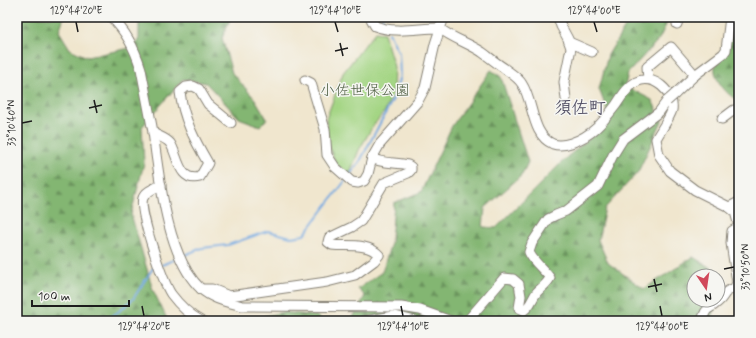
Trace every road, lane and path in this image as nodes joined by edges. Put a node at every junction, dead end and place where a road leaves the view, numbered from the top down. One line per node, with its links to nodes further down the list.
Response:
1 (111, 17): 16 (street)
2 (370, 17): 6 (street)
3 (444, 17): 6 (street)
4 (562, 17): 7 (street)
5 (730, 17): 9 (street)
6 (440, 28): 10 (street); 17 (street)
7 (569, 42): 8 (street); 12 (street)
8 (592, 52)
9 (696, 75): 10 (street); 27 (street, bridge)
10 (648, 79): 20 (street)
11 (306, 80): 17 (street)
12 (566, 99)
13 (739, 112): 14 (street)
14 (722, 119)
15 (231, 123): 16 (street)
16 (153, 133): 18 (street)
17 (372, 158): 22 (street)
18 (161, 186): 22 (street); 23 (street)
19 (739, 202): 20 (street)
20 (729, 207): 21 (street)
21 (739, 227): 28 (street)
22 (201, 290): 26 (street)
23 (200, 321)
24 (364, 321): 25 (street)
25 (415, 321)
26 (451, 321)
27 (467, 321)
28 (702, 321)

